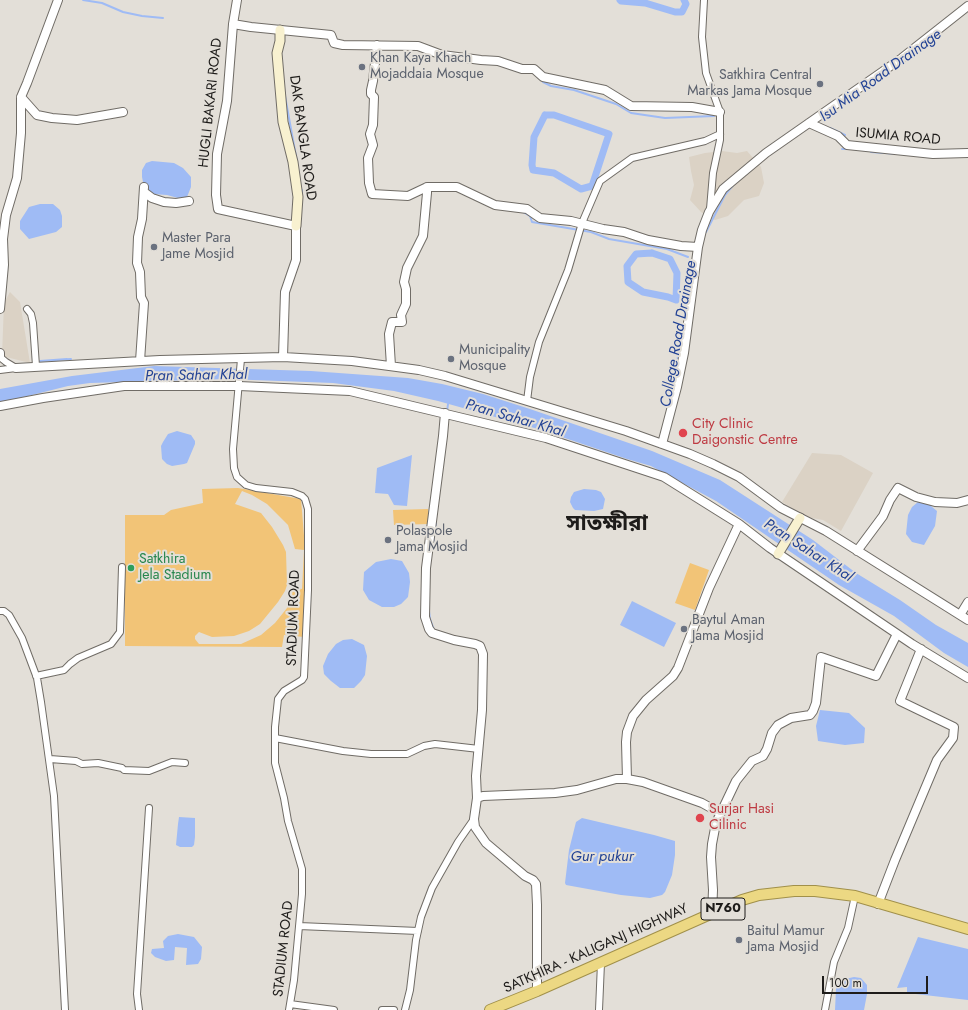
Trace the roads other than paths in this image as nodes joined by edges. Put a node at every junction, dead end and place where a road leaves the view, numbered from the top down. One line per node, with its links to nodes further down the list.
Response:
1 (58, 0): 8 (street)
2 (237, 0): 5 (street, HUGLI BAKARI ROAD)
3 (704, 0): 10 (street)
4 (968, 6): 11 (street)
5 (233, 24): 6 (street); 18 (street, HUGLI BAKARI ROAD)
6 (280, 30): 7 (street); 18 (main road, DAK BANGLA ROAD)
7 (377, 45): 10 (street); 14 (street)
8 (21, 97): 9 (street); 20 (street)
9 (123, 112)
10 (720, 112): 12 (street)
11 (809, 123): 13 (street, ISUMIA ROAD); 16 (street)
12 (720, 134): 16 (street); 17 (street)
13 (968, 153)
14 (427, 187): 17 (street); 28 (street)
15 (189, 202): 26 (street)
16 (709, 212): 19 (street)
17 (582, 223): 19 (street); 32 (street)
18 (296, 226): 24 (street)
19 (698, 247): 35 (street)
20 (0, 309)
21 (27, 309): 27 (street)
22 (0, 353): 23 (street)
23 (0, 357): 29 (street)
24 (283, 358): 25 (street); 28 (street)
25 (241, 359): 26 (street); 31 (street, STADIUM ROAD)
26 (140, 361): 27 (street)
27 (36, 366): 29 (street)
28 (391, 366): 32 (street)
29 (16, 368): 30 (street)
30 (0, 370)
31 (239, 386): 33 (street); 34 (street); 50 (street, STADIUM ROAD)
32 (527, 401): 35 (street)
33 (0, 406)
34 (445, 412): 38 (street); 51 (street)
35 (662, 444): 37 (street)
36 (968, 500): 39 (street)
37 (800, 518): 39 (street); 40 (main road)
38 (739, 524): 40 (street); 54 (street)
39 (857, 551): 44 (street)
40 (778, 554): 46 (street)
41 (122, 567): 48 (street)
42 (968, 602): 44 (street)
43 (0, 611): 48 (street)
44 (960, 615): 45 (street)
45 (968, 620)
46 (897, 634): 47 (street); 57 (street)
47 (920, 649): 49 (street); 60 (street)
48 (36, 676): 52 (street)
49 (968, 678)
50 (275, 738): 51 (street); 62 (street, STADIUM ROAD)
51 (479, 749): 55 (street)
52 (50, 759): 53 (street); 68 (street)
53 (185, 763)
54 (627, 779): 55 (street); 57 (street)
55 (477, 798): 58 (street)
56 (149, 808): 69 (street)
57 (720, 813): 61 (street)
58 (474, 819): 64 (street); 66 (street)
59 (855, 896): 60 (highway, SATKHIRA - KALIGANJ HIGHWAY / N760); 61 (highway, SATKHIRA - KALIGANJ HIGHWAY / N760); 76 (street)
60 (878, 904): 63 (highway, SATKHIRA - KALIGANJ HIGHWAY / N760)
61 (712, 914): 65 (highway, SATKHIRA - KALIGANJ HIGHWAY / N760)
62 (299, 926): 64 (street); 67 (street, STADIUM ROAD)
63 (968, 930)
64 (418, 931): 73 (street)
65 (600, 963): 66 (highway, SATKHIRA - KALIGANJ HIGHWAY / N760); 75 (street)
66 (537, 991): 74 (highway, SATKHIRA - KALIGANJ HIGHWAY / N760)
67 (290, 1007): 70 (street)
68 (65, 1010)
69 (139, 1010)
70 (334, 1010)
71 (382, 1010): 72 (street)
72 (394, 1010)
73 (405, 1010)
74 (490, 1010)
75 (599, 1010)
76 (825, 1010)

